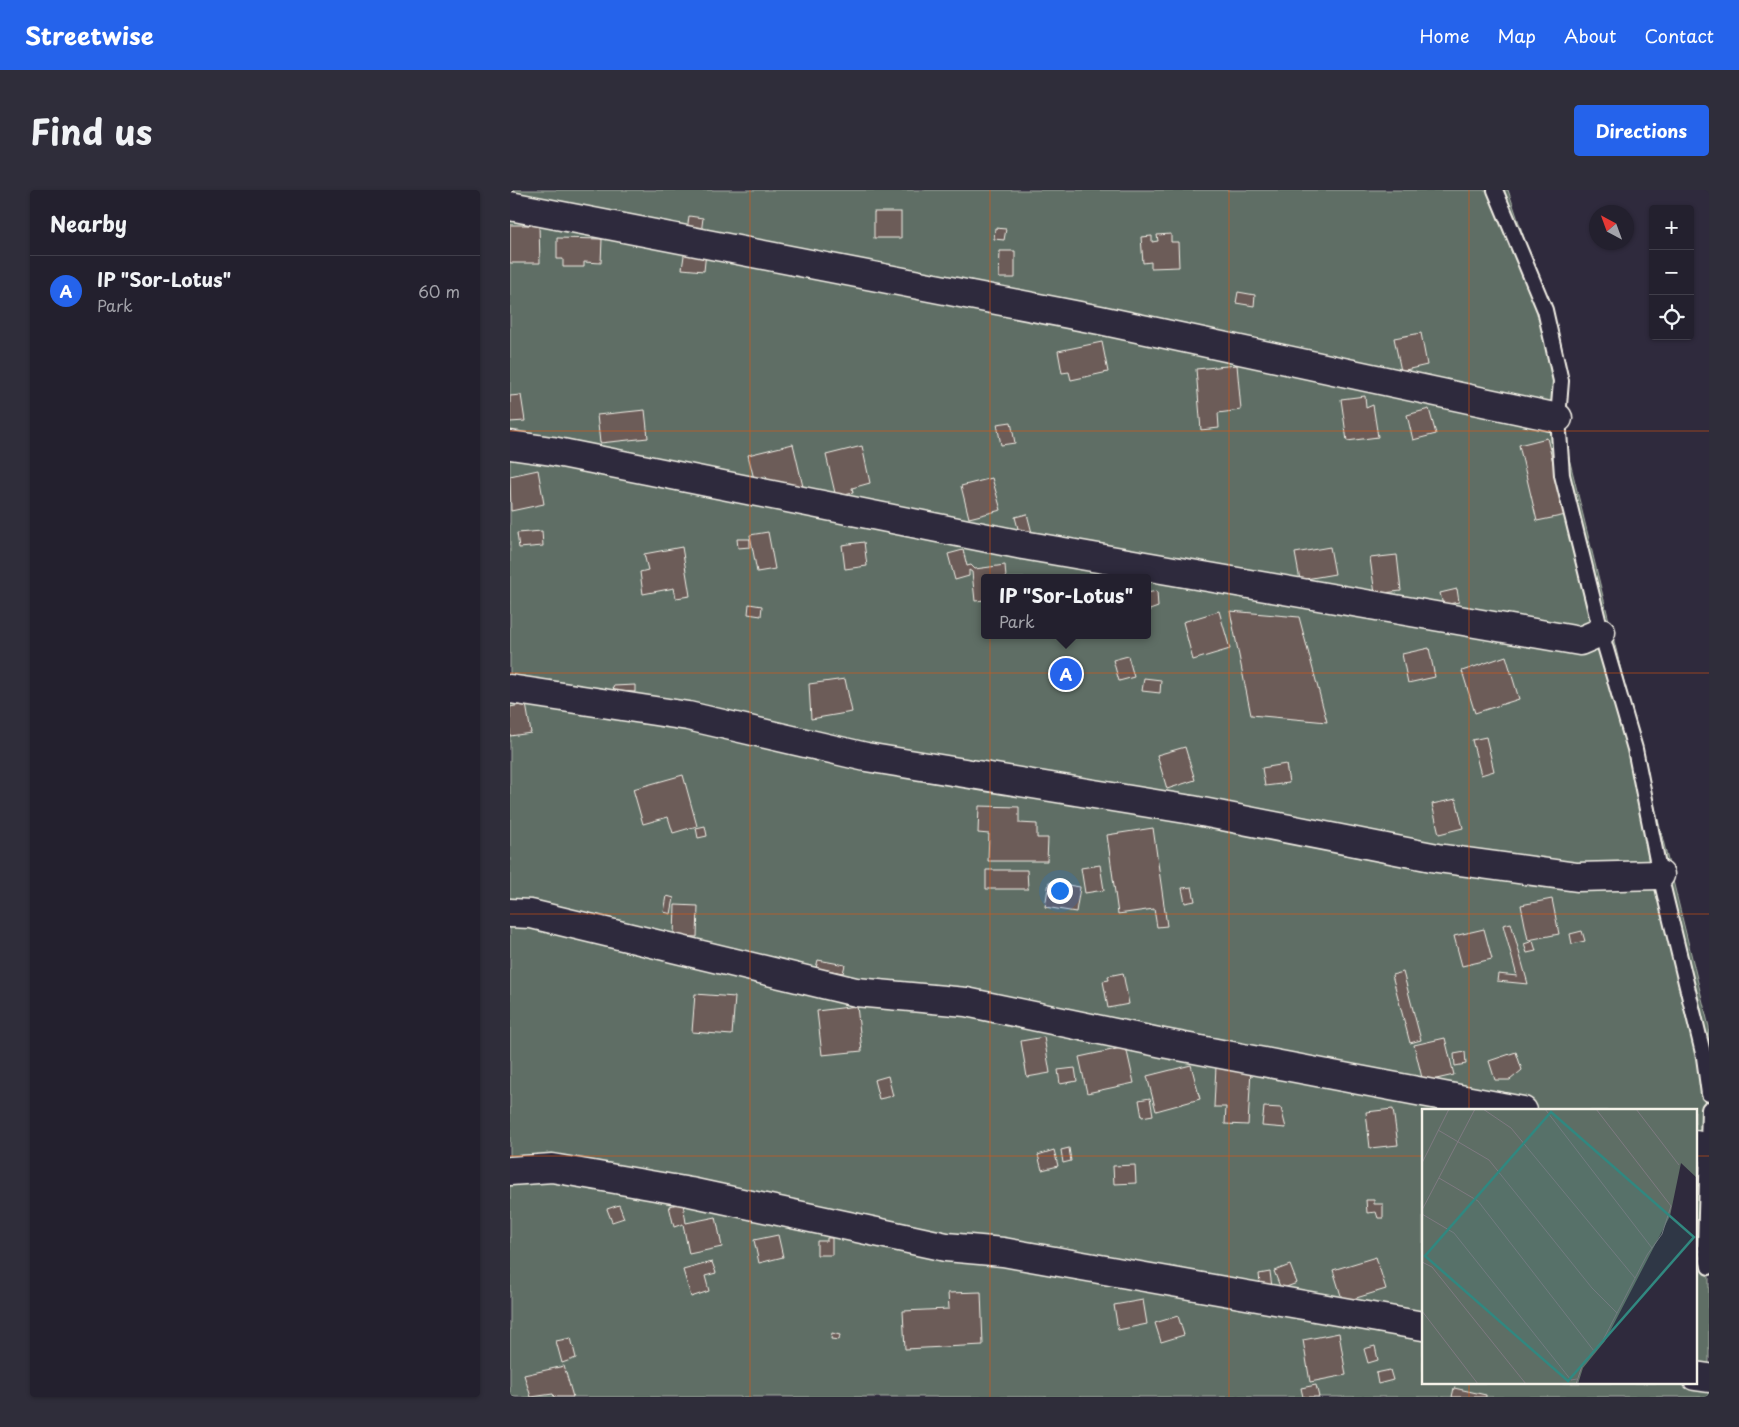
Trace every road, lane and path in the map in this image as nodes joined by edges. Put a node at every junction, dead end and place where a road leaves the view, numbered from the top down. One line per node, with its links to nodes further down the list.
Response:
1 (1495, 190): 3 (lane)
2 (510, 206): 3 (street)
3 (1558, 418): 5 (lane)
4 (510, 445): 5 (street)
5 (1601, 632): 7 (lane)
6 (510, 689): 7 (street)
7 (1660, 875): 9 (lane)
8 (510, 913): 10 (street)
9 (1709, 1094)
10 (1513, 1109)
11 (1709, 1109): 12 (lane)
12 (1702, 1147): 14 (lane)
13 (510, 1171): 15 (street)
14 (1709, 1267)
15 (1422, 1326)
16 (1696, 1376): 17 (street)
17 (1709, 1378)

